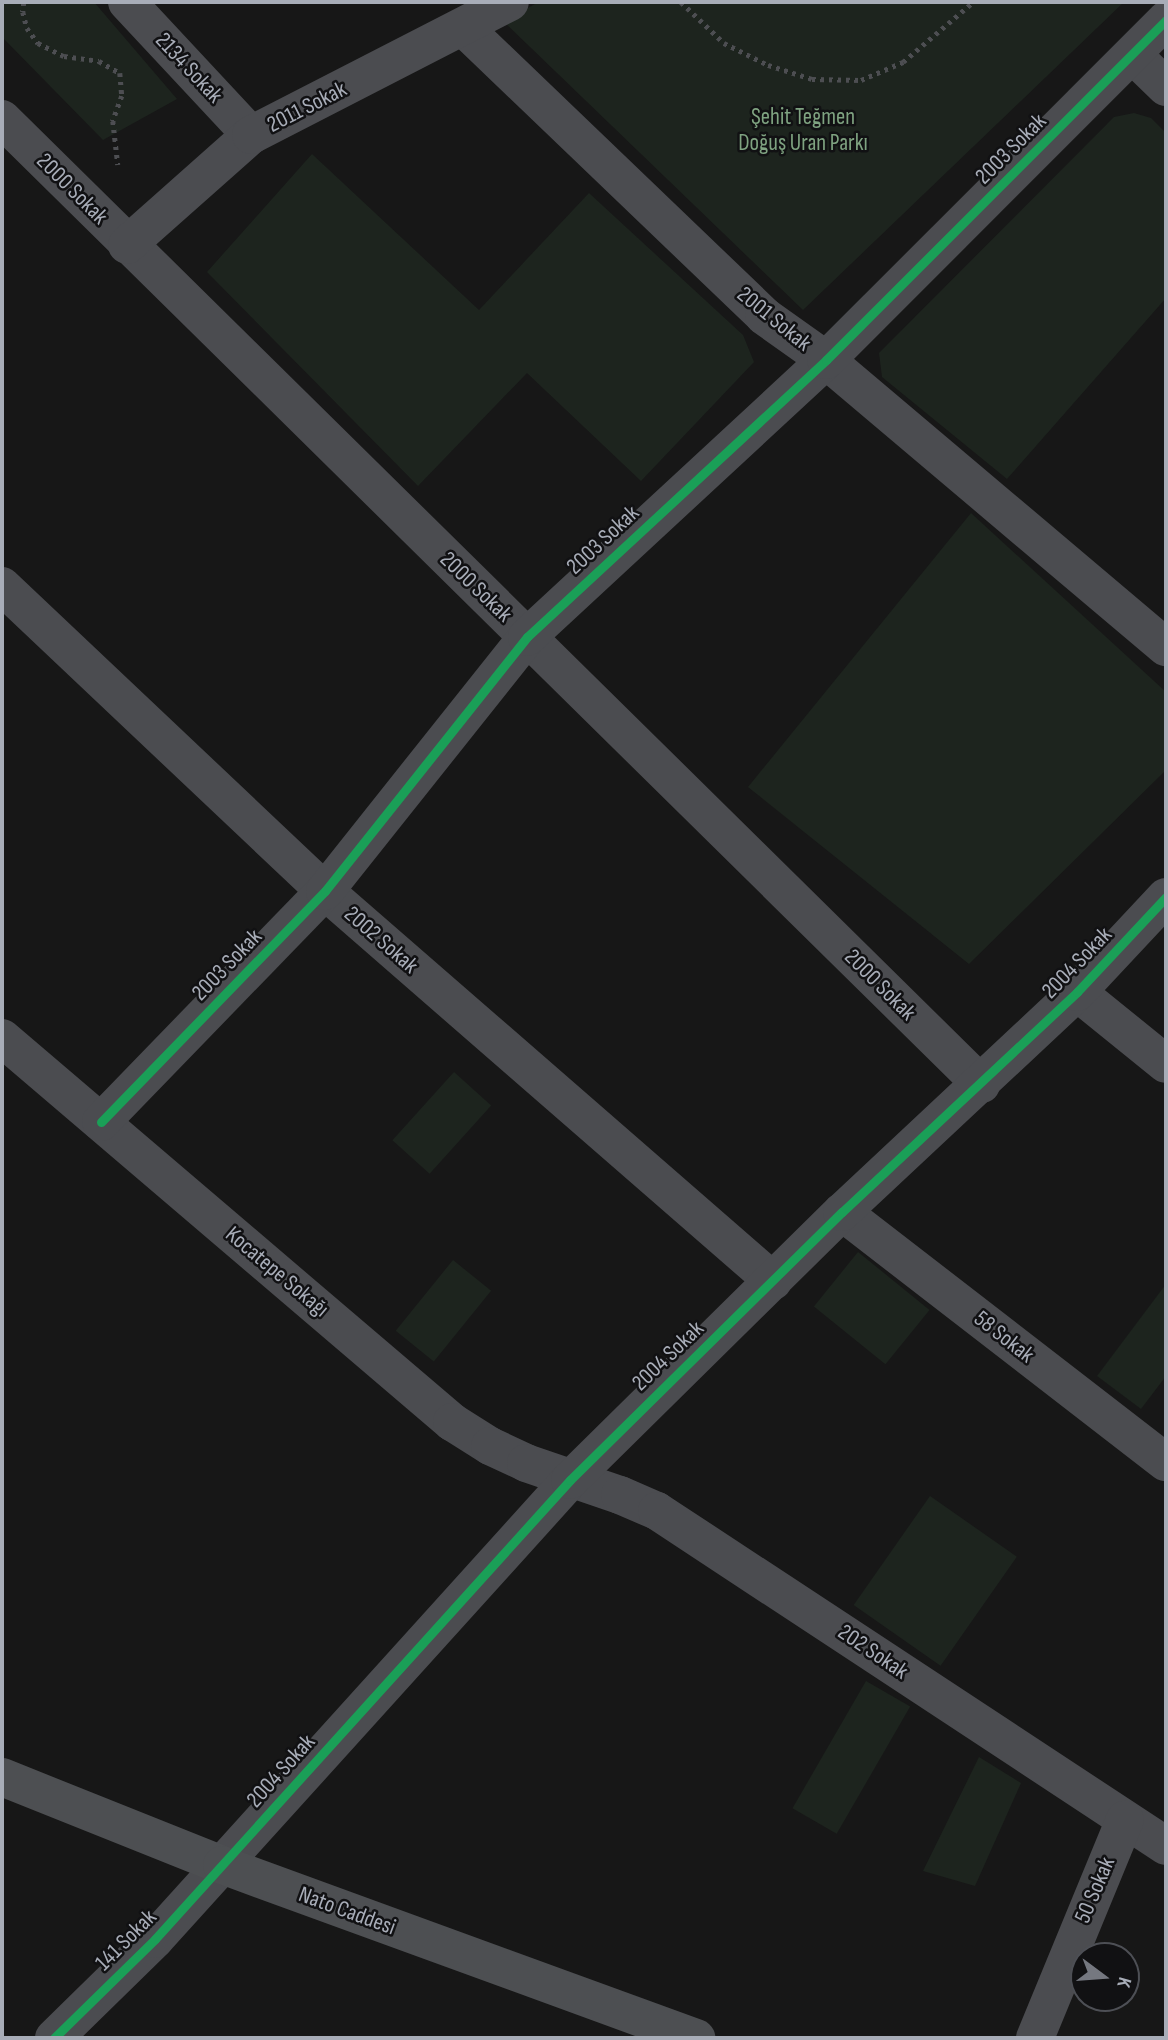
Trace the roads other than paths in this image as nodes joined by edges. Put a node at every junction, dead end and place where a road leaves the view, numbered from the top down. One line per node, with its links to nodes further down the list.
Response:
1 (127, 2): 8 (street, 2134 Sokak)
2 (510, 2): 4 (street, 2011 Sokak)
3 (1166, 20): 5 (street, 2003 Sokak)
4 (463, 27): 8 (street, 2011 Sokak); 10 (street, 2001 Sokak)
5 (1133, 55): 6 (street); 10 (street, 2003 Sokak)
6 (1166, 87)
7 (2, 118): 9 (street, 2000 Sokak)
8 (251, 135): 9 (street, 2011 Sokak)
9 (127, 246): 12 (street, 2000 Sokak)
10 (826, 360): 12 (street, 2003 Sokak); 13 (street, 2001 Sokak)
11 (2, 586): 14 (street, 2002 Sokak)
12 (527, 637): 14 (street, 2003 Sokak); 19 (street, 2000 Sokak)
13 (1166, 647)
14 (325, 891): 20 (street, 2003 Sokak); 22 (street, 2002 Sokak)
15 (1166, 897): 16 (street, 2004 Sokak)
16 (1077, 992): 18 (street); 19 (street, 2004 Sokak)
17 (2, 1038): 20 (street, Kocatepe Sokağı)
18 (1166, 1064)
19 (981, 1084): 21 (street, 2004 Sokak)
20 (101, 1122): 24 (street, Kocatepe Sokağı)
21 (842, 1212): 22 (street, 2004 Sokak); 23 (street, 58 Sokak)
22 (773, 1281): 24 (street, 2004 Sokak)
23 (1166, 1462)
24 (570, 1479): 26 (street, 202 Sokak); 28 (street, 2004 Sokak)
25 (2, 1777): 28 (main road, Nato Caddesi)
26 (1125, 1819): 27 (street, 202 Sokak); 31 (street, 50 Sokak)
27 (1166, 1846)
28 (222, 1866): 29 (street, 141 Sokak); 30 (main road, Nato Caddesi)
29 (54, 2038)
30 (696, 2038)
31 (1035, 2038)

